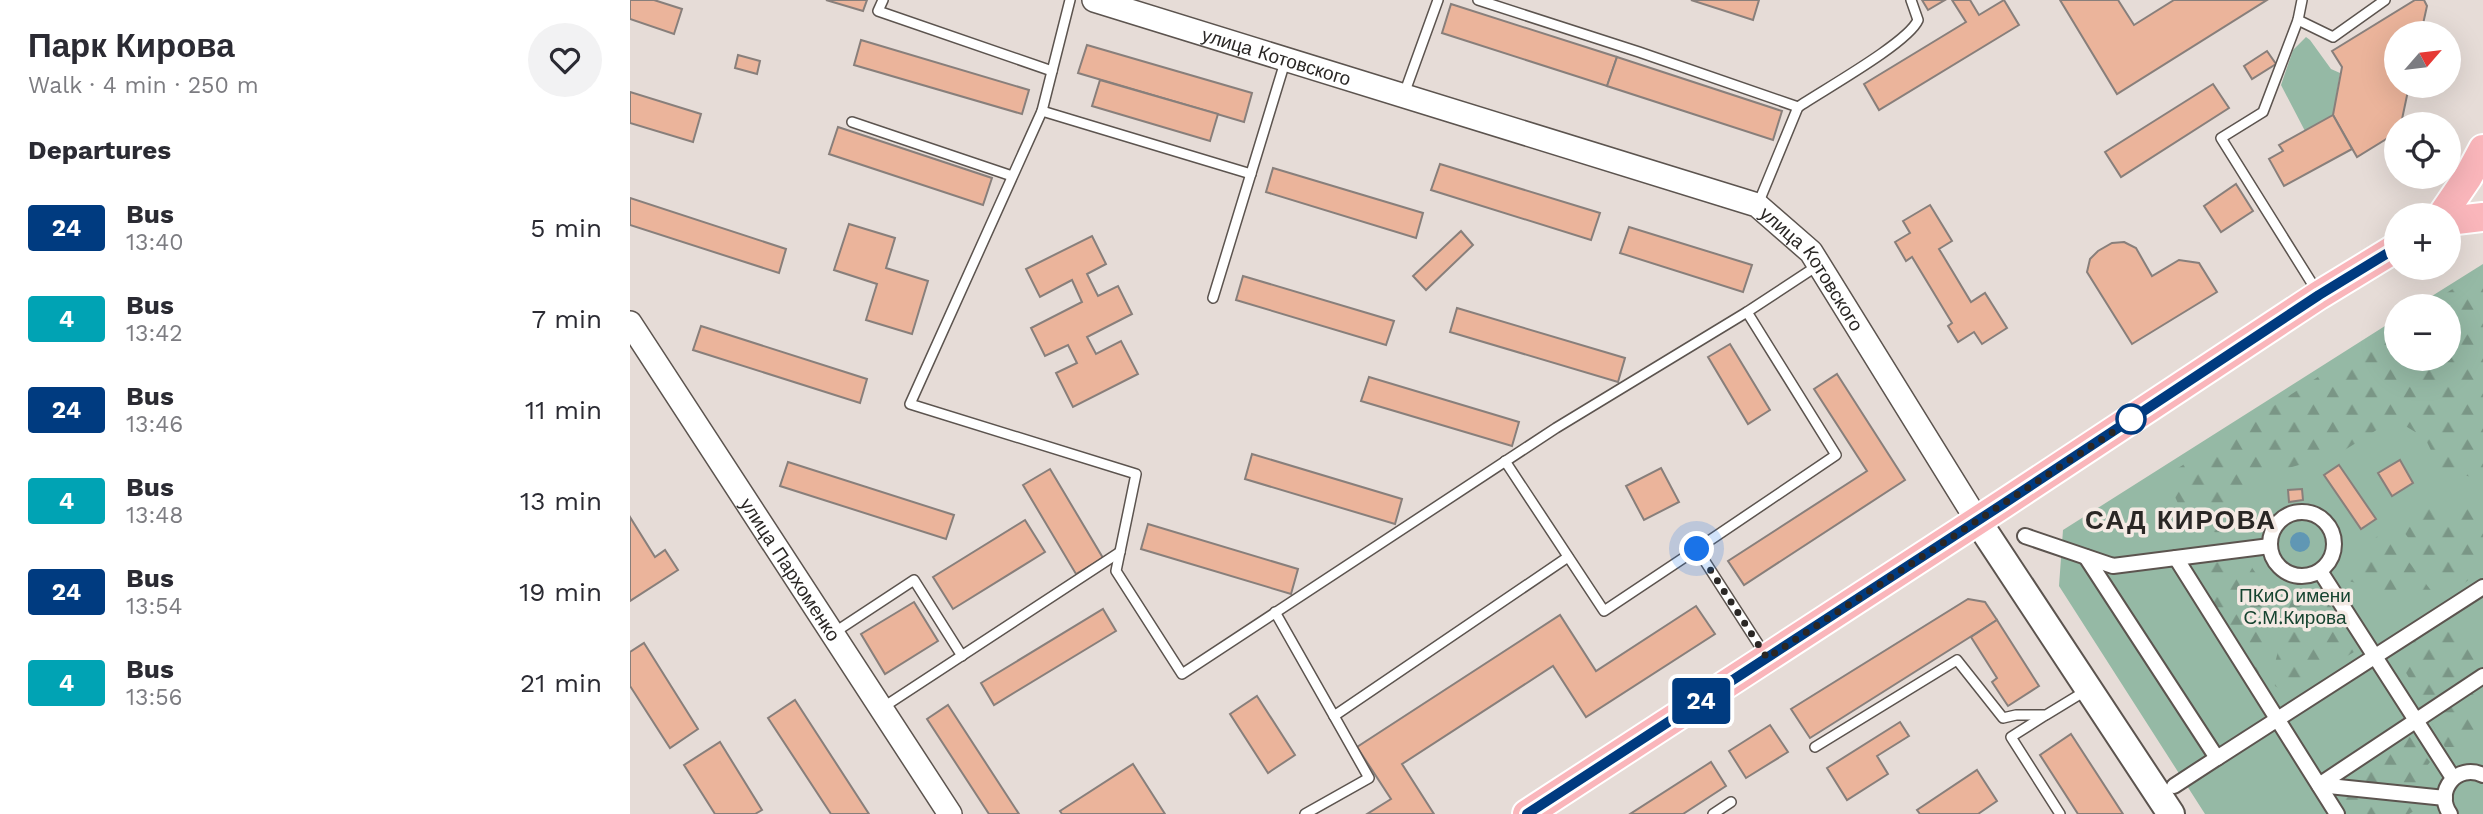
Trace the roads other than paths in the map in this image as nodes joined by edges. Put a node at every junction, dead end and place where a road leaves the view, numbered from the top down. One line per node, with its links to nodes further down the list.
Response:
1 (883, 0): 12 (lane)
2 (1070, 0): 12 (lane)
3 (1094, 0): 11 (street, улица Котовского)
4 (1438, 0): 13 (lane)
5 (1478, 0): 9 (lane)
6 (1912, 0): 14 (lane)
7 (2302, 0): 10 (lane)
8 (2385, 0): 10 (lane)
9 (1507, 5): 14 (lane)
10 (2298, 20): 26 (lane)
11 (1286, 60): 13 (street, улица Котовского); 18 (lane)
12 (1052, 71): 15 (lane)
13 (1403, 96): 21 (street, улица Котовского)
14 (1798, 107): 21 (lane)
15 (1042, 111): 18 (lane); 19 (lane)
16 (852, 122): 19 (lane)
17 (2483, 149): 20 (main road)
18 (1251, 174): 27 (lane)
19 (1012, 176): 35 (lane)
20 (2450, 203)
21 (1757, 205): 25 (street, улица Котовского)
22 (2483, 217): 23 (main road)
23 (2461, 220)
24 (2384, 255): 26 (main road)
25 (1819, 265): 28 (lane); 31 (street, улица Котовского)
26 (2319, 295): 31 (main road)
27 (1213, 298)
28 (1747, 312): 30 (lane); 34 (lane)
29 (630, 323): 42 (street, улица Пархоменко)
30 (1505, 461): 36 (lane); 41 (lane)
31 (1977, 520): 45 (main road); 47 (main road, улица Котовского)
32 (2025, 536): 37 (street)
33 (2270, 546): 38 (street); 39 (street); 39 (street)
34 (1697, 549): 36 (lane); 45 (lane)
35 (1120, 552): 41 (lane); 43 (lane)
36 (1568, 557): 50 (lane)
37 (2086, 557): 38 (street); 54 (street)
38 (2176, 558): 51 (street)
39 (2320, 571): 44 (street)
40 (2483, 587): 44 (street)
41 (1275, 612): 50 (lane)
42 (831, 634): 43 (lane); 48 (street, улица Пархоменко)
43 (962, 656): 48 (lane)
44 (2374, 656): 51 (street); 52 (street)
45 (1767, 658): 63 (main road)
46 (2483, 676): 52 (street)
47 (2088, 689): 49 (lane); 66 (main road, улица Котовского)
48 (881, 709): 61 (street, улица Пархоменко)
49 (2046, 715): 53 (lane); 65 (lane)
50 (1334, 716): 62 (lane)
51 (2276, 719): 54 (street); 57 (street)
52 (2416, 719): 56 (street); 57 (street)
53 (1815, 747)
54 (2217, 758): 58 (street)
55 (2482, 772): 56 (street)
56 (2453, 778): 59 (street)
57 (2319, 785): 59 (street); 67 (street)
58 (2174, 786)
59 (2440, 801): 68 (street)
60 (1731, 803): 64 (lane)
61 (950, 814)
62 (1306, 814)
63 (1527, 814)
64 (1713, 814)
65 (2060, 814)
66 (2171, 814)
67 (2337, 814)
68 (2450, 814)

